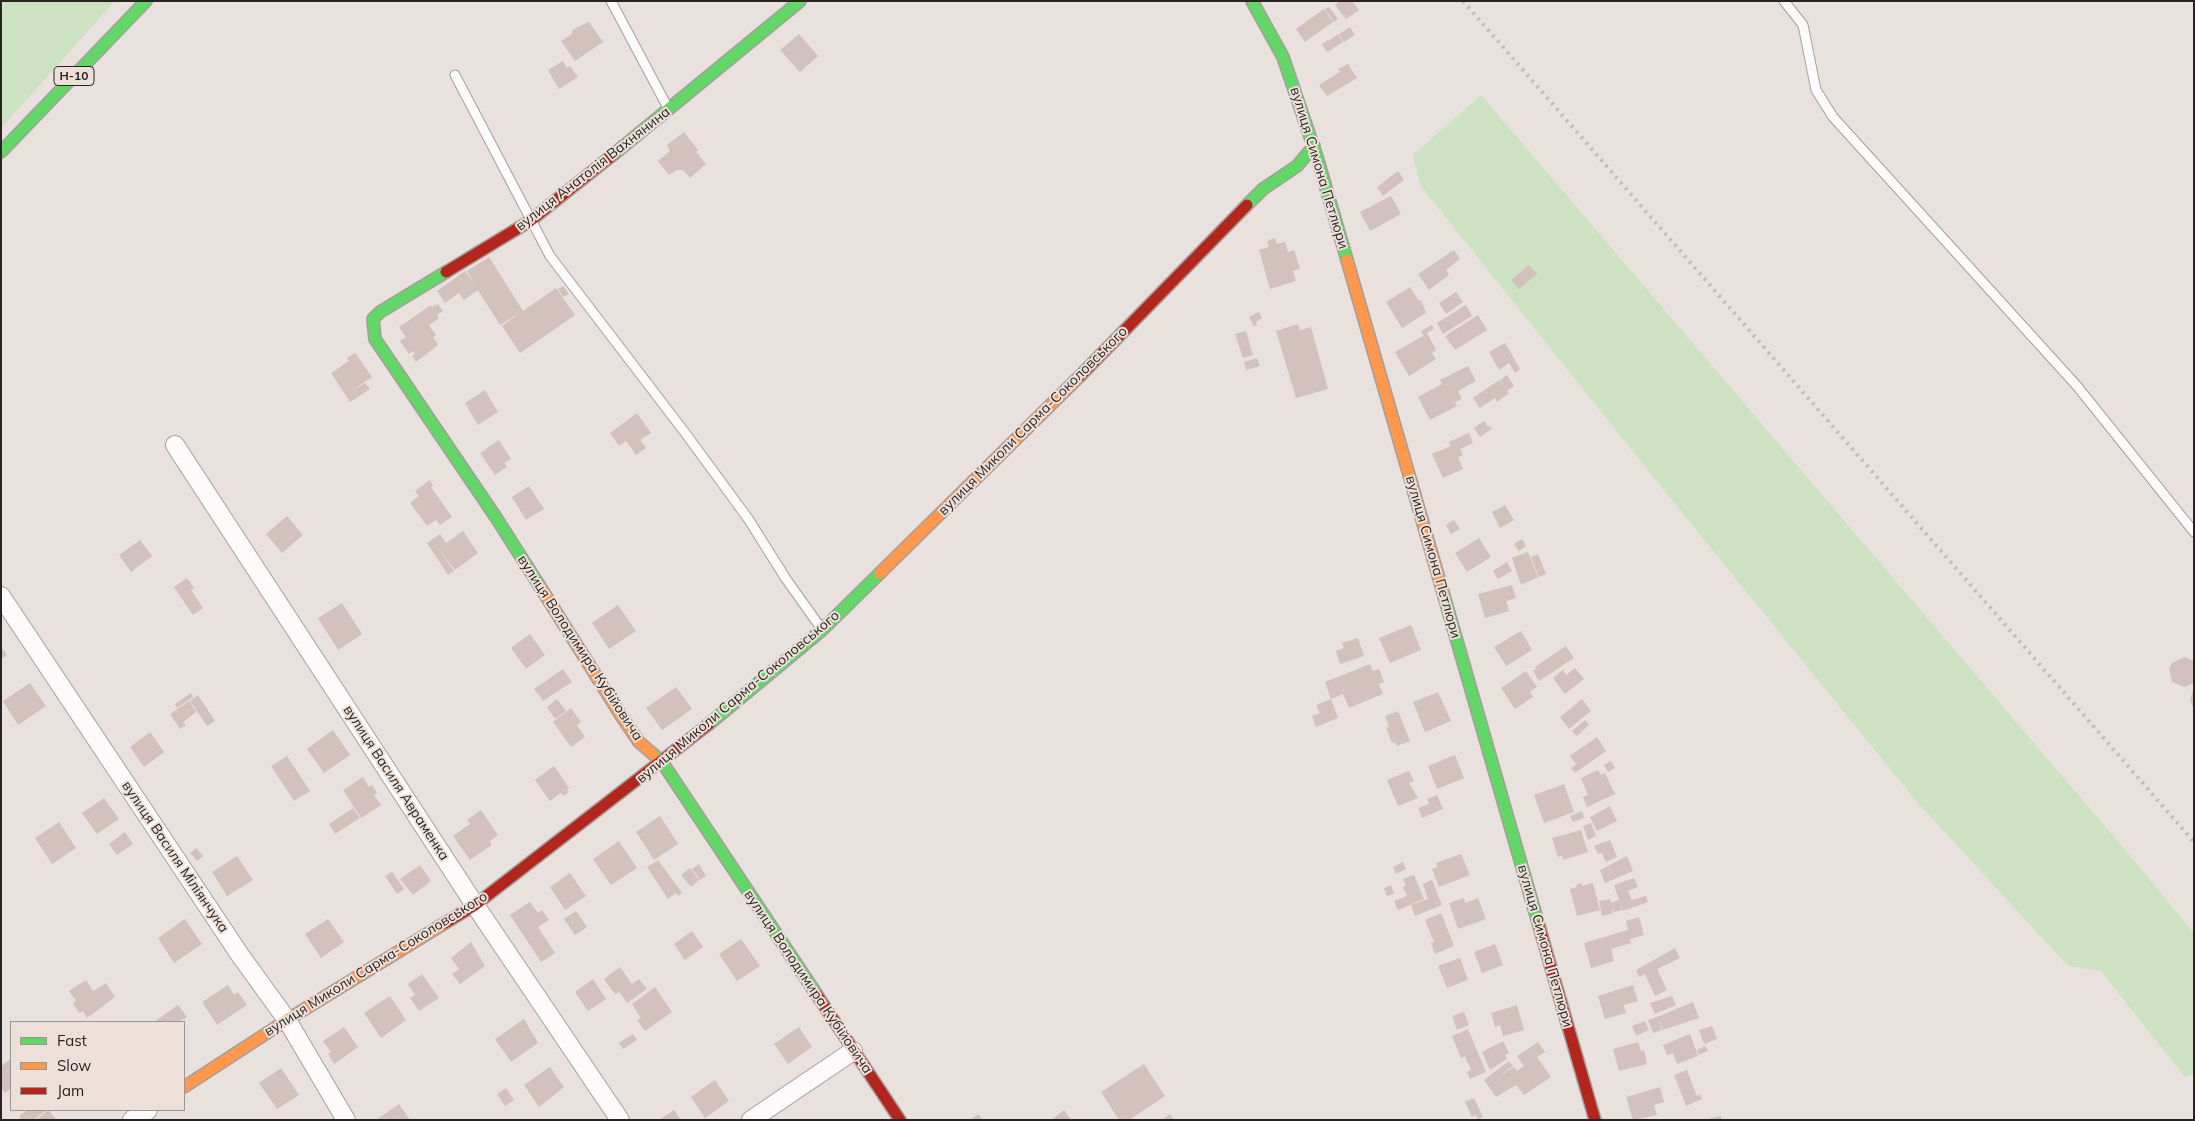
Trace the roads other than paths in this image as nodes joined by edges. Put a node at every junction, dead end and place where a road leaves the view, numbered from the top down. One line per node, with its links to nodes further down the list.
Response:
1 (146, 1): 9 (street, Н-10)
2 (611, 1): 7 (lane)
3 (800, 1): 7 (street, вулиця Анатолія Вахнянина)
4 (1252, 1): 8 (street, вулиця Симона Петлюри)
5 (1784, 1): 13 (lane)
6 (455, 75): 10 (lane)
7 (670, 110): 10 (street, вулиця Анатолія Вахнянина)
8 (1314, 146): 15 (street, вулиця Миколи Сарма-Соколовського); 27 (street, вулиця Симона Петлюри)
9 (1, 152)
10 (530, 221): 11 (street, вулиця Анатолія Вахнянина); 15 (lane)
11 (373, 319): 16 (street, вулиця Володимира Кубійовича)
12 (175, 445): 17 (street, вулиця Василя Авраменка)
13 (2194, 532)
14 (1, 596): 18 (street, вулиця Василя Міліянчука)
15 (822, 630): 16 (street, вулиця Миколи Сарма-Соколовського)
16 (662, 762): 17 (street, вулиця Миколи Сарма-Соколовського); 19 (street, вулиця Володимира Кубійовича)
17 (475, 905): 18 (street, вулиця Миколи Сарма-Соколовського); 24 (street, вулиця Василя Авраменка)
18 (286, 1020): 20 (street, вулиця Миколи Сарма-Соколовського); 23 (street, вулиця Василя Міліянчука)
19 (853, 1051): 25 (street); 26 (street, вулиця Володимира Кубійовича)
20 (185, 1085)
21 (146, 1111): 22 (street)
22 (132, 1120)
23 (346, 1120)
24 (620, 1120)
25 (751, 1120)
26 (900, 1120)
27 (1595, 1120)

